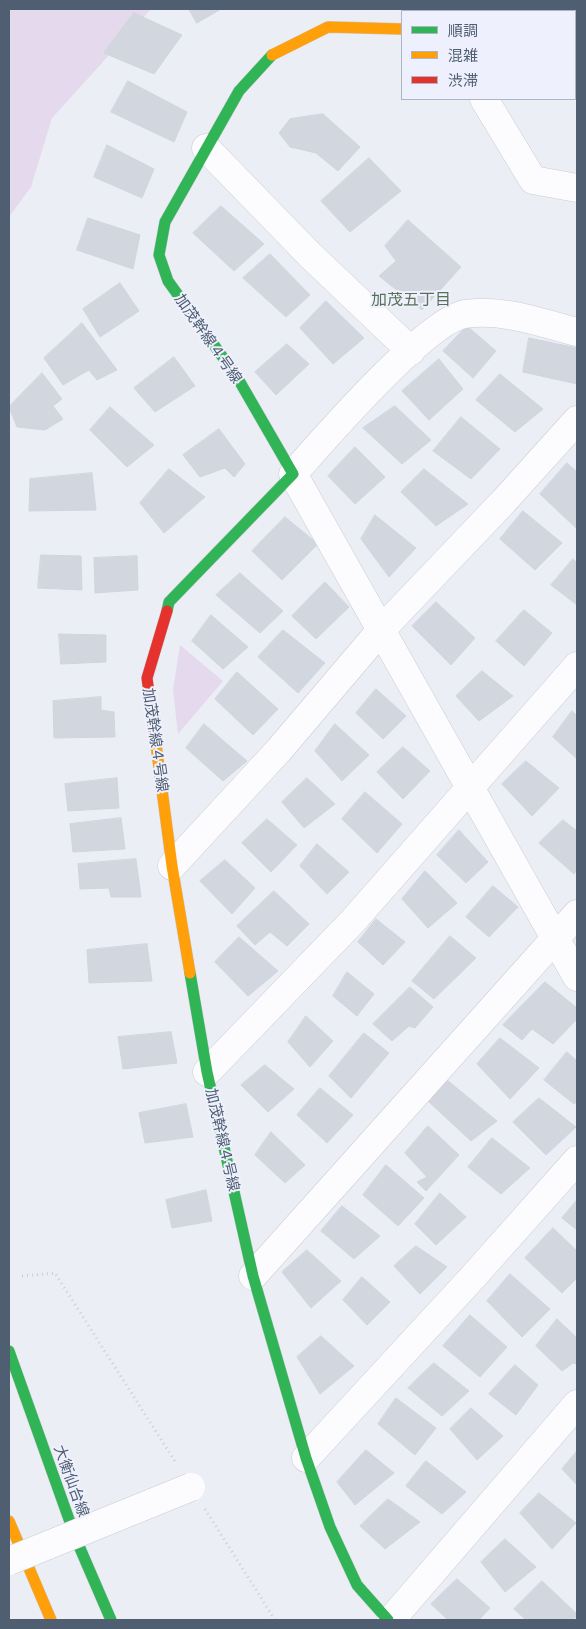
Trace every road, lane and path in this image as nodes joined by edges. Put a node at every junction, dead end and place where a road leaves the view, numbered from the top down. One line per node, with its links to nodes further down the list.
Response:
1 (401, 29): 3 (street, 加茂幹線４号線)
2 (485, 100): 4 (street)
3 (206, 148): 6 (street); 8 (street, 加茂幹線４号線)
4 (577, 188)
5 (577, 332): 6 (street)
6 (411, 351): 8 (street)
7 (577, 420): 9 (street)
8 (293, 474): 9 (street); 12 (street, 加茂幹線４号線)
9 (381, 630): 11 (street); 12 (street)
10 (577, 666): 11 (street)
11 (471, 787): 14 (street); 16 (street)
12 (172, 866): 16 (street, 加茂幹線４号線)
13 (577, 914): 14 (street)
14 (556, 938): 15 (street); 19 (street)
15 (577, 977)
16 (208, 1072): 19 (street, 加茂幹線４号線)
17 (577, 1160): 22 (street)
18 (22, 1276): 23 (path)
19 (253, 1276): 22 (street, 加茂幹線４号線)
20 (9, 1351): 27 (street, 大衡仙台線)
21 (577, 1404): 29 (street)
22 (306, 1458): 29 (street, 加茂幹線４号線)
23 (191, 1486): 25 (street, bridge); 28 (path)
24 (9, 1520): 26 (street)
25 (9, 1561)
26 (50, 1620)
27 (111, 1620)
28 (275, 1620)
29 (390, 1620)

